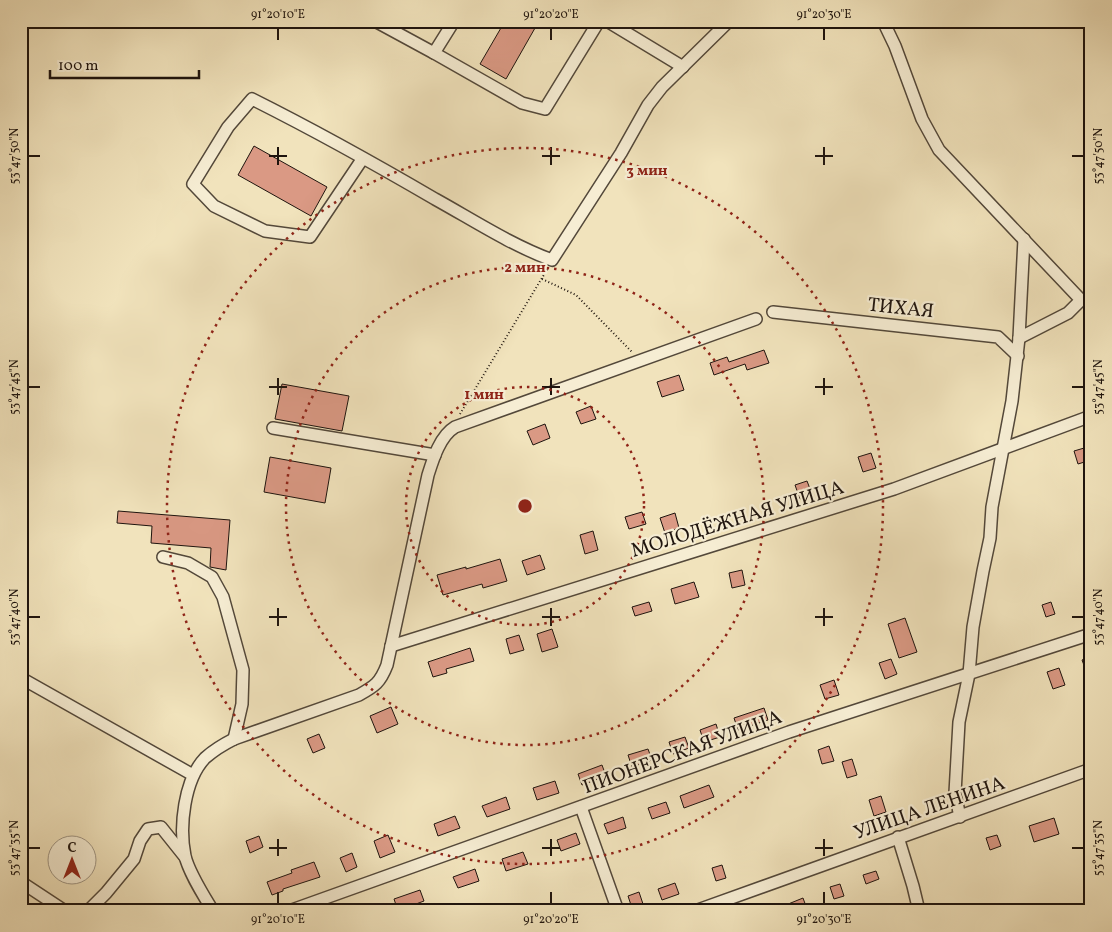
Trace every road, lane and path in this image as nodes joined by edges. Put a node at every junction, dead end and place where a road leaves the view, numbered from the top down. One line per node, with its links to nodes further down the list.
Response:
1 (375, 21): 7 (street)
2 (454, 21): 7 (street)
3 (599, 21): 7 (street)
4 (607, 21): 8 (street)
5 (729, 21): 8 (street)
6 (883, 21): 10 (street)
7 (434, 53)
8 (683, 67): 11 (street)
9 (363, 158): 9 (street); 11 (street)
10 (1024, 240): 15 (street); 15 (street)
11 (552, 260): 12 (path)
12 (542, 279): 17 (path); 18 (path)
13 (773, 312): 16 (street, ТИХАЯ)
14 (756, 319): 17 (street)
15 (1019, 338): 16 (street)
16 (1018, 356): 21 (street)
17 (641, 361): 22 (street)
18 (460, 414)
19 (1091, 416): 21 (street, МОЛОДЁЖНАЯ УЛИЦА)
20 (273, 428): 22 (street)
21 (1005, 447): 25 (street, МОЛОДЁЖНАЯ УЛИЦА); 26 (street)
22 (435, 455): 25 (street)
23 (163, 557): 28 (street)
24 (1091, 634): 26 (street, ПИОНЕРСКАЯ УЛИЦА)
25 (391, 646): 28 (street)
26 (969, 674): 31 (street, ПИОНЕРСКАЯ УЛИЦА); 32 (street)
27 (21, 678): 30 (street)
28 (234, 739): 30 (street)
29 (1091, 770): 32 (street, УЛИЦА ЛЕНИНА)
30 (193, 775): 34 (street)
31 (581, 807): 39 (street, ПИОНЕРСКАЯ УЛИЦА); 40 (street)
32 (960, 817): 33 (street, УЛИЦА ЛЕНИНА)
33 (898, 837): 41 (street, УЛИЦА ЛЕНИНА); 42 (street)
34 (185, 857): 36 (street); 38 (street)
35 (21, 882): 37 (street)
36 (210, 910)
37 (65, 911)
38 (88, 911)
39 (289, 911)
40 (618, 911)
41 (695, 911)
42 (919, 911)

